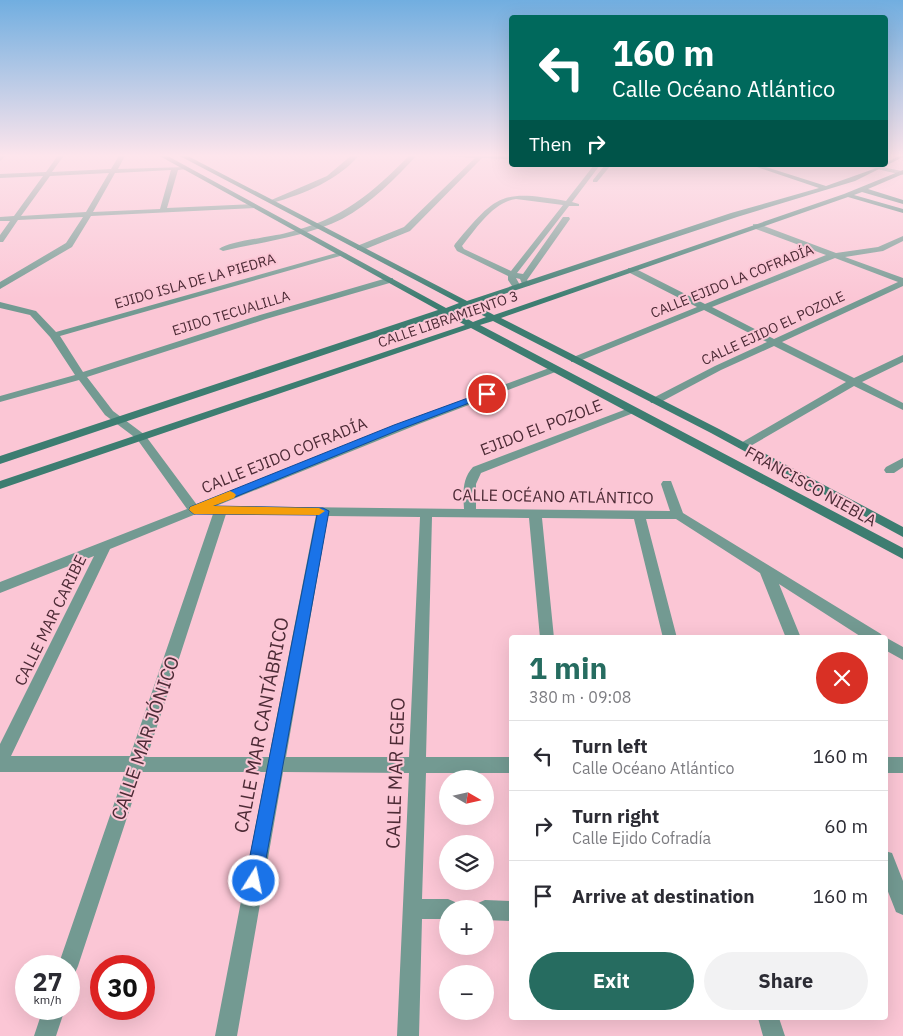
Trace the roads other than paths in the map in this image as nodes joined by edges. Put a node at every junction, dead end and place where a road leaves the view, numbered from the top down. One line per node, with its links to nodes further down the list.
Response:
1 (29, 202): 20 (street)
2 (96, 202): 19 (street)
3 (165, 202): 17 (street)
4 (249, 202): 16 (street, FRANCISCO NIEBLA)
5 (272, 202): 22 (street, FRANCISCO NIEBLA)
6 (362, 202): 22 (street)
7 (434, 202): 27 (street)
8 (500, 202): 32 (street)
9 (558, 202): 14 (street)
10 (579, 202): 15 (street)
11 (782, 202): 35 (street, CALLE LIBRAMIENTO 3)
12 (826, 202): 23 (street, CALLE LIBRAMIENTO 3)
13 (873, 202): 18 (street)
14 (568, 204): 15 (street); 32 (street)
15 (577, 205): 35 (street)
16 (256, 206): 17 (street); 24 (street, FRANCISCO NIEBLA)
17 (163, 211): 19 (street)
18 (903, 211)
19 (89, 214): 20 (street); 36 (street)
20 (18, 218): 21 (street); 26 (street)
21 (0, 219)
22 (318, 225): 24 (street); 27 (street, FRANCISCO NIEBLA)
23 (756, 226): 30 (street); 31 (street, CALLE LIBRAMIENTO 3)
24 (301, 230): 28 (street); 29 (street, FRANCISCO NIEBLA)
25 (903, 238): 30 (street, CALLE EJIDO LA COFRADÍA)
26 (0, 240)
27 (360, 248): 37 (street, FRANCISCO NIEBLA)
28 (223, 249)
29 (343, 254): 33 (street, FRANCISCO NIEBLA); 43 (street, EJIDO ISLA DE LA PIEDRA)
30 (834, 256): 34 (street); 39 (street, CALLE EJIDO LA COFRADÍA)
31 (632, 270): 39 (street); 41 (street, CALLE LIBRAMIENTO 3)
32 (512, 275): 35 (street); 35 (street)
33 (390, 280): 40 (street, FRANCISCO NIEBLA); 48 (street, EJIDO TECUALILLA)
34 (903, 282): 44 (street, CALLE EJIDO EL POZOLE)
35 (522, 283): 37 (street, CALLE LIBRAMIENTO 3)
36 (0, 286)
37 (469, 304): 40 (street, CALLE LIBRAMIENTO 3); 41 (street, FRANCISCO NIEBLA)
38 (0, 305): 43 (street)
39 (705, 306): 44 (street); 46 (street, CALLE EJIDO LA COFRADÍA)
40 (448, 310): 42 (street, FRANCISCO NIEBLA); 54 (street, CALLE LIBRAMIENTO 3)
41 (493, 318): 42 (street, CALLE LIBRAMIENTO 3); 46 (street, FRANCISCO NIEBLA)
42 (472, 325): 47 (street, FRANCISCO NIEBLA); 55 (street, CALLE LIBRAMIENTO 3)
43 (54, 335): 48 (street)
44 (775, 342): 49 (street); 51 (street, CALLE EJIDO EL POZOLE)
45 (903, 358): 49 (street)
46 (574, 360): 51 (street, FRANCISCO NIEBLA)
47 (555, 368): 53 (street, FRANCISCO NIEBLA); 62 (street, CALLE EJIDO COFRADÍA)
48 (81, 376): 50 (street, EJIDO TECUALILLA); 54 (street)
49 (854, 382): 52 (street); 56 (street)
50 (0, 399)
51 (655, 401): 56 (street, FRANCISCO NIEBLA)
52 (903, 407)
53 (632, 410): 66 (street, EJIDO EL POZOLE); 72 (street, FRANCISCO NIEBLA)
54 (119, 419): 55 (street); 57 (street, CALLE LIBRAMIENTO 3)
55 (141, 437): 61 (street, CALLE LIBRAMIENTO 3); 62 (street)
56 (743, 446): 70 (street, FRANCISCO NIEBLA)
57 (0, 460)
58 (903, 462): 59 (street)
59 (890, 470)
60 (667, 484): 69 (street)
61 (0, 485)
62 (194, 510): 63 (street, CALLE OCÉANO ATLÁNTICO); 71 (street, CALLE EJIDO COFRADÍA)
63 (222, 510): 64 (street, CALLE OCÉANO ATLÁNTICO); 82 (street, CALLE MAR JÓNICO)
64 (323, 511): 65 (street, CALLE OCÉANO ATLÁNTICO); 83 (street, CALLE MAR CANTÁBRICO)
65 (426, 512): 66 (street, CALLE OCÉANO ATLÁNTICO); 84 (street, CALLE MAR EGEO)
66 (470, 513): 67 (street, CALLE OCÉANO ATLÁNTICO)
67 (534, 514): 68 (street, CALLE OCÉANO ATLÁNTICO); 75 (street)
68 (639, 515): 69 (street, CALLE OCÉANO ATLÁNTICO); 76 (street)
69 (678, 515): 73 (street)
70 (903, 533)
71 (105, 548): 74 (street, CALLE EJIDO COFRADÍA); 81 (street, CALLE MAR CARIBE)
72 (903, 554)
73 (766, 570): 77 (street); 78 (street)
74 (0, 588)
75 (548, 635)
76 (669, 635)
77 (793, 635)
78 (871, 635)
79 (888, 645): 80 (street)
80 (903, 654)
81 (0, 763): 82 (street)
82 (136, 764): 83 (street); 94 (street, CALLE MAR JÓNICO)
83 (275, 765): 84 (street); 98 (street, CALLE MAR CANTÁBRICO)
84 (417, 765): 85 (street); 90 (street, CALLE MAR EGEO)
85 (509, 765)
86 (888, 765): 87 (street)
87 (903, 765)
88 (888, 868): 89 (street)
89 (903, 905)
90 (411, 908): 91 (street); 99 (street, CALLE MAR EGEO)
91 (439, 909)
92 (494, 910): 93 (street)
93 (509, 911)
94 (72, 955)
95 (50, 1020): 97 (street)
96 (770, 1020): 100 (street)
97 (45, 1036)
98 (226, 1036)
99 (408, 1036)
100 (774, 1036)

